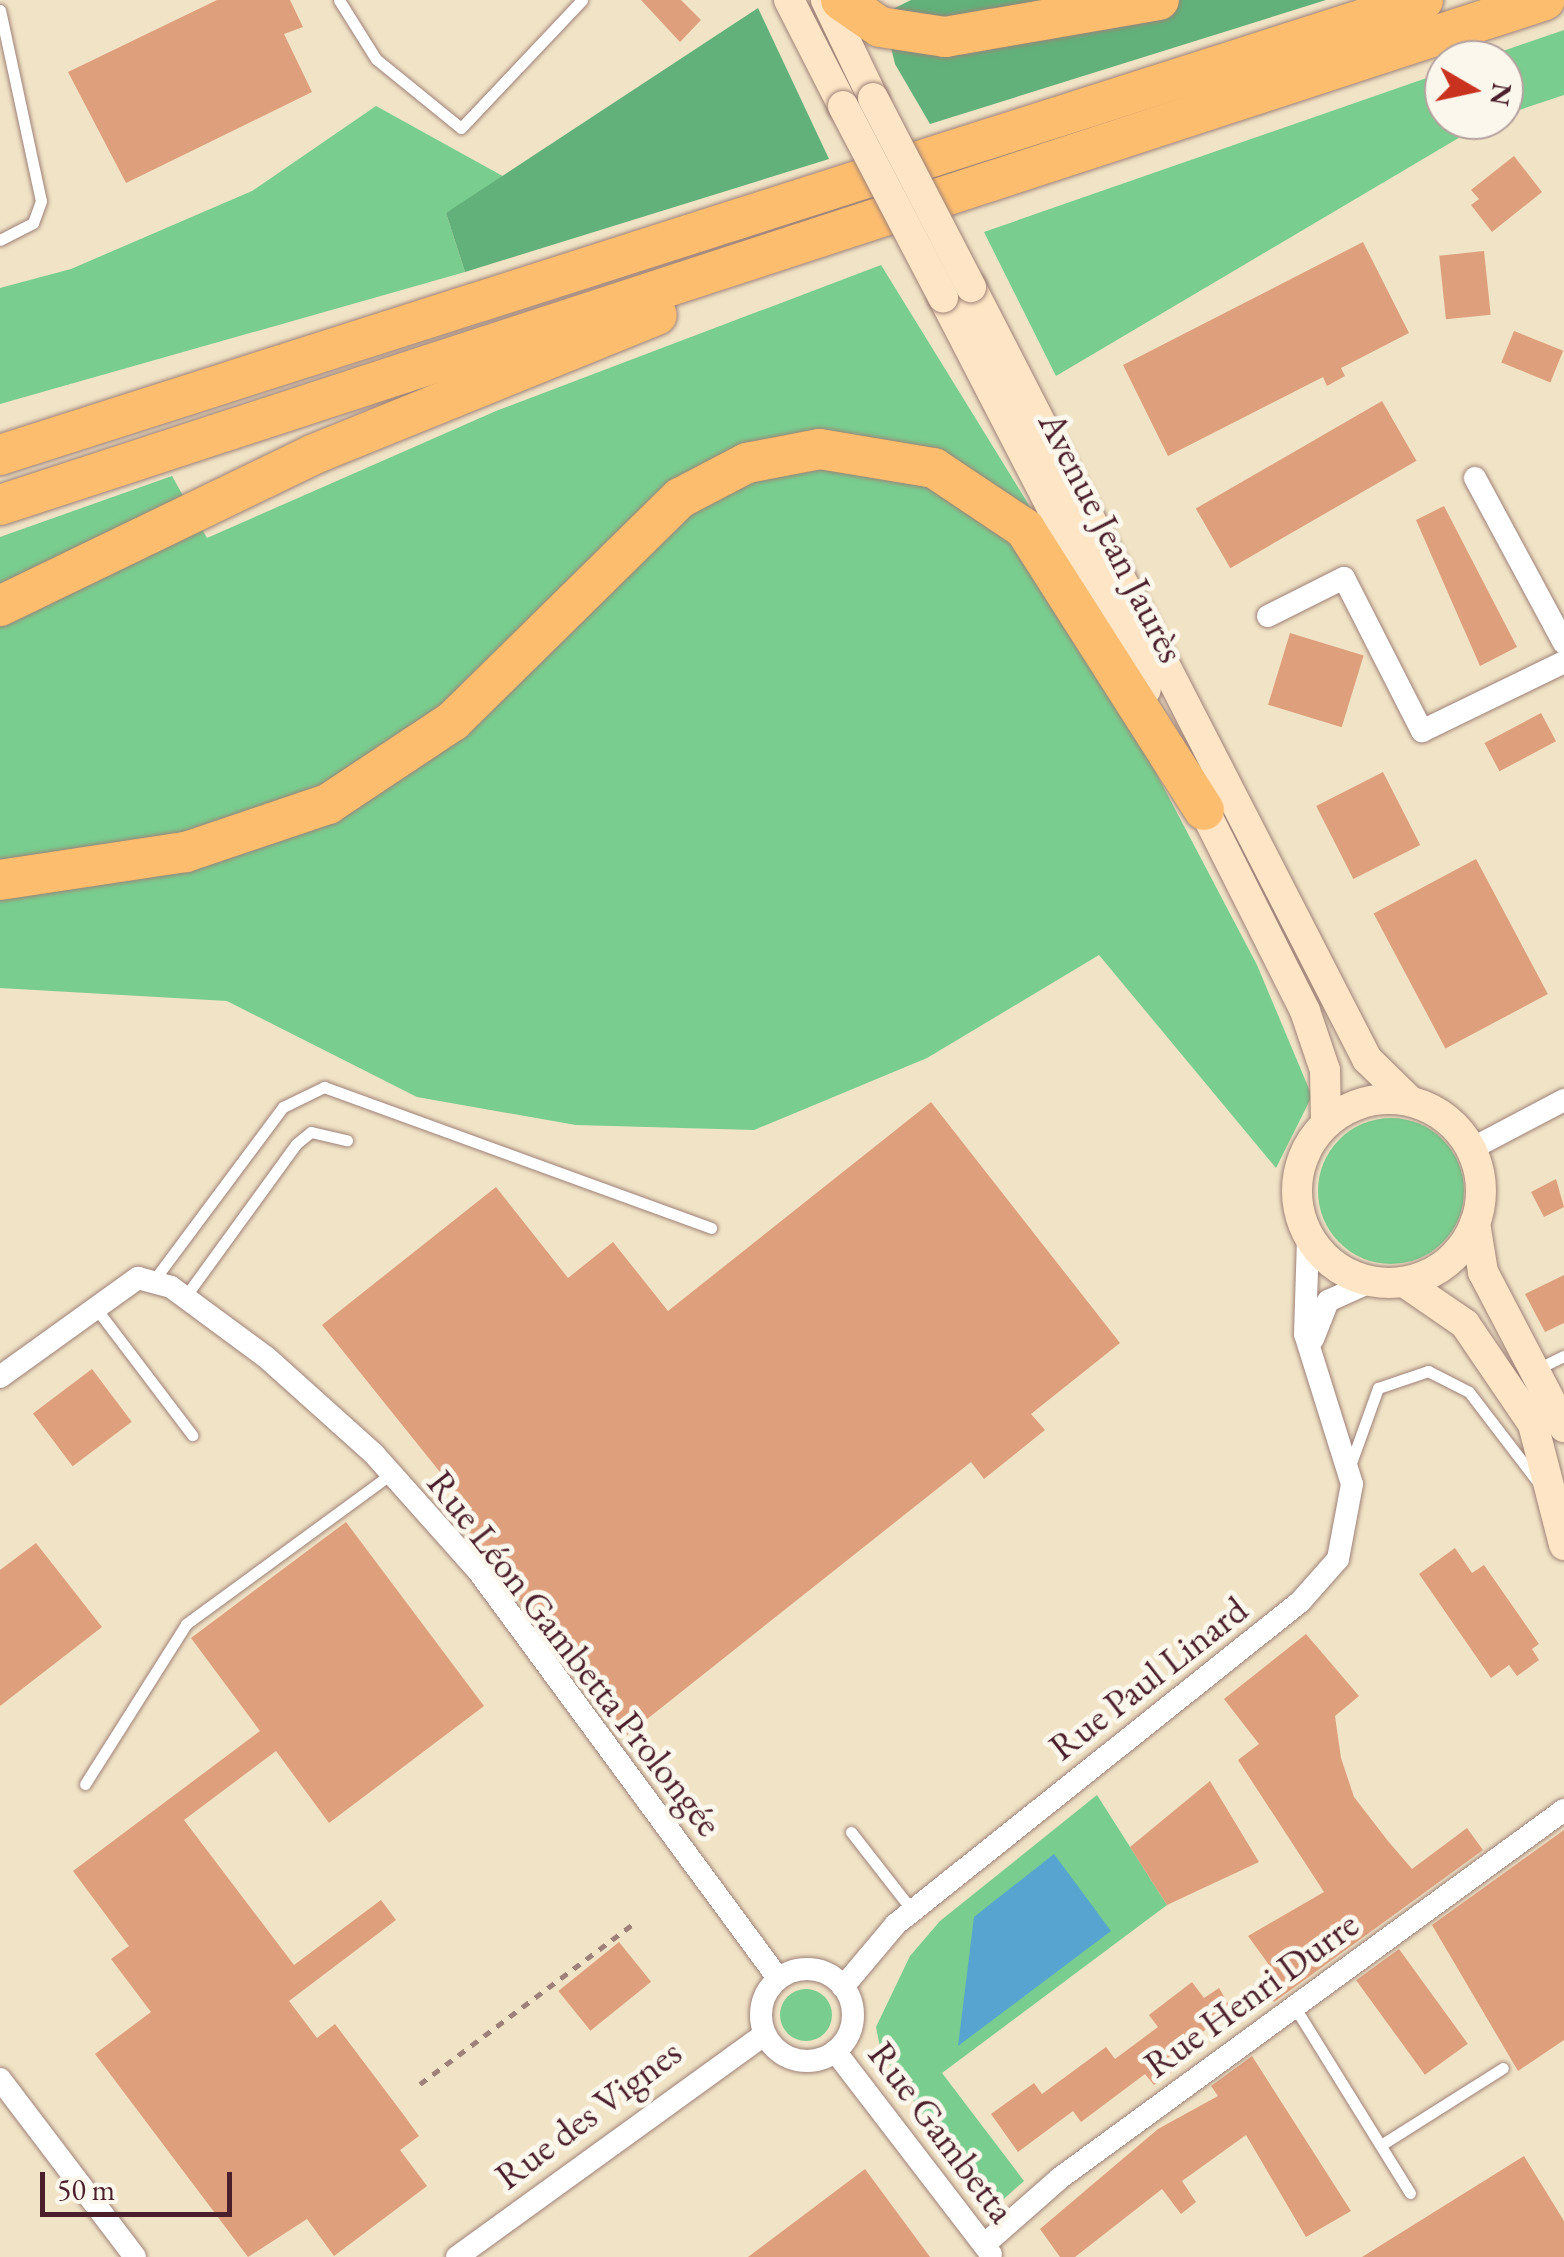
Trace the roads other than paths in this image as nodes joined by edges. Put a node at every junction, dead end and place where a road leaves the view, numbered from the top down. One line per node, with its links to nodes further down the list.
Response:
1 (340, 0): 2 (lane)
2 (582, 0)
3 (788, 0): 12 (main road, Avenue Jean Jaurès, bridge)
4 (826, 0): 12 (main road, Avenue Jean Jaurès, bridge)
5 (841, 0): 6 (highway)
6 (1159, 0)
7 (1423, 0): 13 (highway)
8 (1546, 0): 10 (highway)
9 (0, 10): 11 (lane)
10 (903, 210): 15 (highway); 16 (highway)
11 (0, 240)
12 (957, 292): 20 (main road, Avenue Jean Jaurès); 23 (main road, Avenue Jean Jaurès)
13 (0, 455)
14 (1475, 478): 18 (street)
15 (0, 505)
16 (0, 606)
17 (1268, 616): 19 (street)
18 (1564, 642)
19 (1564, 662)
20 (1204, 810): 21 (highway); 24 (main road, Avenue Jean Jaurès)
21 (0, 880)
22 (1564, 1100): 26 (street)
23 (1410, 1101): 24 (main road); 26 (main road)
24 (1326, 1123): 29 (main road)
25 (347, 1140): 33 (lane)
26 (1471, 1149): 27 (main road)
27 (1476, 1222): 32 (main road); 37 (main road)
28 (711, 1228): 30 (lane)
29 (1308, 1236): 31 (main road); 36 (street, Rue Paul Linard)
30 (154, 1280): 33 (street, Rue Léon Gambetta Prolongée); 34 (street)
31 (1370, 1282): 32 (main road); 36 (street, Rue Paul Linard)
32 (1404, 1282): 43 (main road)
33 (186, 1297): 42 (street, Rue Léon Gambetta Prolongée)
34 (93, 1306): 38 (street); 40 (lane)
35 (1564, 1356): 37 (lane)
36 (1314, 1358): 41 (street, Rue Paul Linard)
37 (1536, 1370): 39 (main road)
38 (0, 1376)
39 (1564, 1427)
40 (192, 1435)
41 (1350, 1472): 43 (lane); 48 (street, Rue Paul Linard)
42 (392, 1473): 45 (lane); 49 (street, Rue Léon Gambetta Prolongée)
43 (1560, 1491): 44 (main road)
44 (1564, 1544)
45 (85, 1784)
46 (1564, 1810): 51 (street, Rue Henri Durre)
47 (851, 1832): 48 (lane)
48 (912, 1910): 50 (street, Rue Paul Linard)
49 (778, 1978): 50 (street); 52 (street)
50 (844, 1987): 53 (street)
51 (1294, 2006): 56 (lane); 58 (street, Rue Henri Durre)
52 (765, 2034): 53 (street); 60 (street, Rue des Vignes)
53 (835, 2051): 58 (street, Rue Gambetta)
54 (1503, 2068): 56 (lane)
55 (0, 2078): 59 (street)
56 (1381, 2145): 57 (lane)
57 (1410, 2193)
58 (990, 2253)
59 (135, 2257)
60 (458, 2257)

